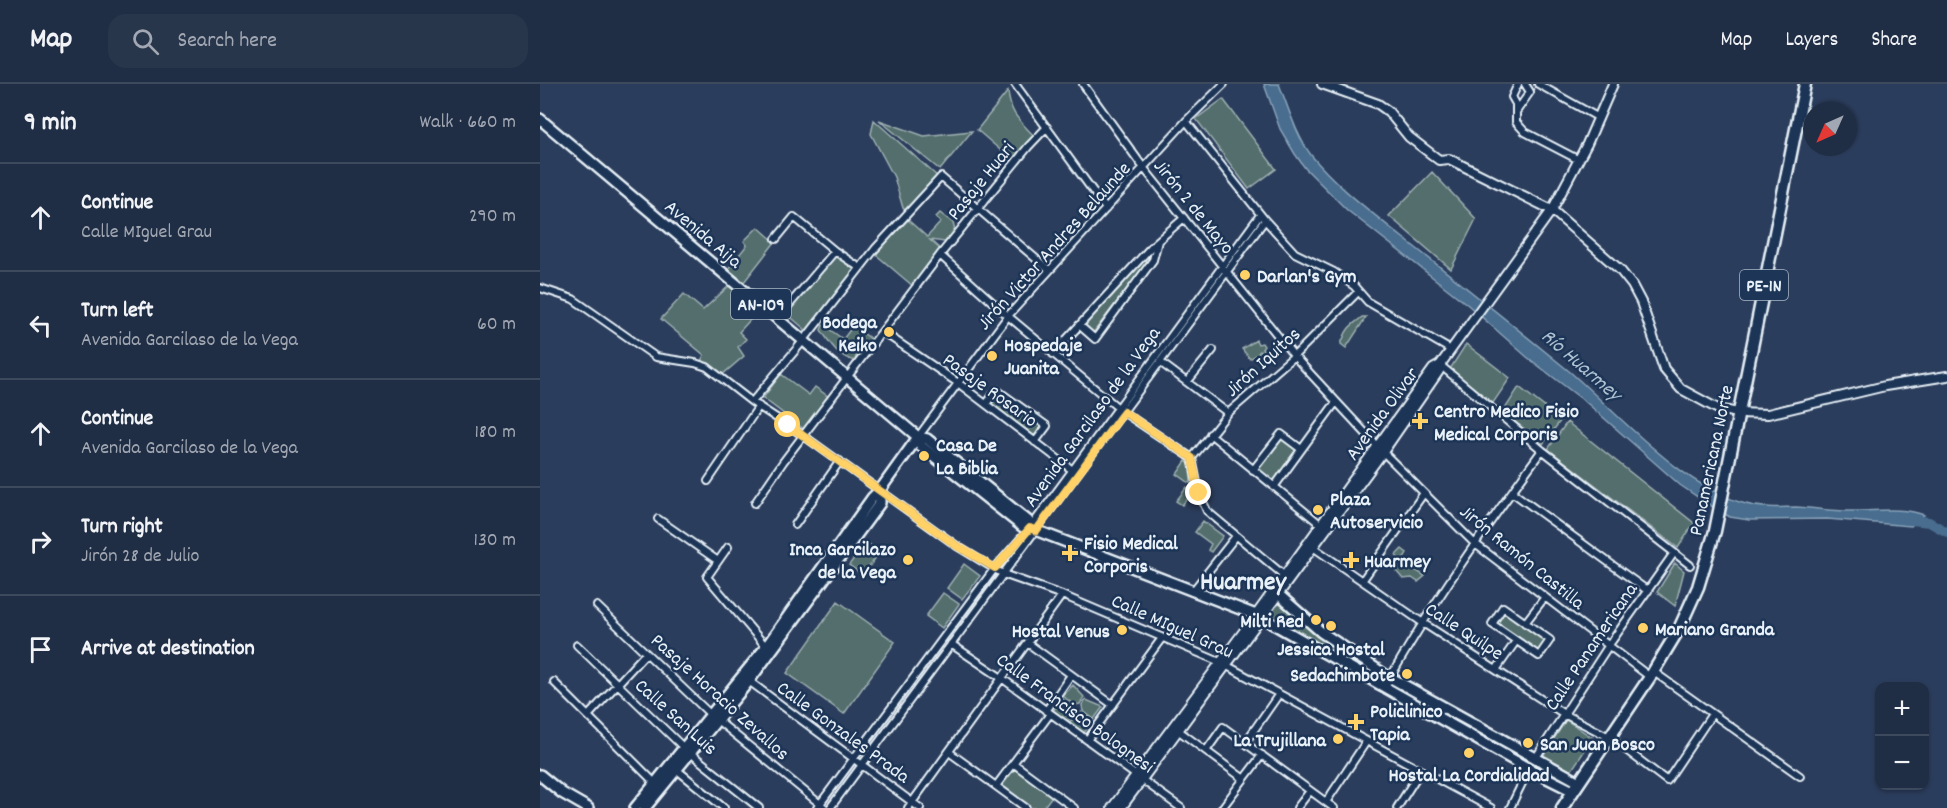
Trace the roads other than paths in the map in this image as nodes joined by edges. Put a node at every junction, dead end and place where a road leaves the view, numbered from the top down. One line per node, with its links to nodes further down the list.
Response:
1 (1016, 84): 14 (street)
2 (1083, 84): 16 (street, Jirón 2 de Mayo)
3 (1224, 84): 13 (street, Jirón Victor Andres Belaunde)
4 (1322, 84): 19 (street)
5 (1518, 84): 10 (street)
6 (1526, 84): 10 (street)
7 (1538, 84): 11 (street)
8 (1613, 84): 11 (street, Avenida Olivar)
9 (1805, 84): 52 (highway, Panamericana Norte / PE-1N)
10 (1516, 112): 15 (street)
11 (1599, 118): 15 (street, Avenida Olivar)
12 (540, 119): 32 (main road, Avenida Aija / AN-109)
13 (1186, 121): 16 (street, Jirón Victor Andres Belaunde); 21 (street)
14 (1047, 127): 17 (street, Pasaje Huari); 18 (street)
15 (1579, 160): 19 (street, Avenida Olivar)
16 (1143, 167): 18 (street, Jirón Victor Andres Belaunde); 20 (street, Jirón 2 de Mayo)
17 (979, 209): 25 (street, Pasaje Huari); 26 (street); 28 (street)
18 (1106, 209): 28 (street, Jirón Victor Andres Belaunde)
19 (1552, 210): 37 (street, Avenida Olivar); 52 (street)
20 (1184, 218): 23 (street); 27 (street, Jirón 2 de Mayo)
21 (1263, 218): 27 (street, Avenida Garcilaso de la Vega); 30 (street)
22 (776, 239): 24 (street)
23 (1158, 241): 33 (street); 33 (street)
24 (835, 250): 26 (street); 32 (street)
25 (940, 255): 31 (street); 34 (street, Pasaje Huari)
26 (860, 268): 35 (street)
27 (1224, 269): 39 (street, Jirón 2 de Mayo); 40 (street, Avenida Garcilaso de la Vega); 50 (street, Avenida Garcilaso de la Vega)
28 (1049, 270): 31 (street, Jirón Victor Andres Belaunde)
29 (540, 288): 46 (street, Calle MIguel Grau)
30 (1359, 292): 37 (street); 39 (street, Jirón Iquitos)
31 (1008, 316): 38 (street); 45 (street, Jirón Victor Andres Belaunde)
32 (778, 318): 35 (main road, Avenida Aija / AN-109)
33 (1079, 325): 38 (street)
34 (883, 332): 43 (street, Pasaje Huari); 45 (street, Pasaje Rosario)
35 (804, 340): 43 (main road, Avenida Aija / AN-109); 46 (street)
36 (1213, 350): 44 (street)
37 (1451, 350): 41 (street, Avenida Olivar)
38 (1053, 354): 50 (street)
39 (1294, 356): 47 (street, Jirón 2 de Mayo); 51 (street, Jirón Iquitos)
40 (1160, 362): 44 (street); 50 (street, Avenida Garcilaso de la Vega)
41 (1440, 365): 58 (street, Avenida Olivar); 59 (street)
42 (1947, 376): 52 (street)
43 (849, 377): 54 (street, Pasaje Huari); 55 (main road, Avenida Aija / AN-109)
44 (1187, 382): 51 (street)
45 (958, 383): 48 (street, Pasaje Rosario); 55 (street, Jirón Victor Andres Belaunde)
46 (752, 402): 49 (street, Calle MIguel Grau)
47 (1336, 402): 57 (street); 58 (street, Jirón 2 de Mayo)
48 (986, 404): 56 (street, Pasaje Rosario); 56 (street)
49 (759, 406): 54 (street, Calle MIguel Grau); 64 (street)
50 (1121, 410): 60 (street); 63 (street, Avenida Garcilaso de la Vega)
51 (1228, 413): 53 (street, Jirón Iquitos)
52 (1738, 413): 104 (highway, Panamericana Norte / PE-1N)
53 (1210, 434): 60 (street, Jirón Iquitos); 62 (street)
54 (804, 436): 61 (street, Calle MIguel Grau); 69 (street, Pasaje Huari)
55 (918, 437): 66 (main road); 73 (main road, Avenida Aija / AN-109)
56 (1035, 442): 63 (street, Pasaje Rosario)
57 (1301, 449): 62 (street); 65 (street)
58 (1380, 449): 68 (street, Jirón Ramón Castilla); 71 (street, Avenida Olivar); 76 (street, Avenida Olivar)
59 (1542, 450): 67 (street); 78 (street)
60 (1192, 458): 74 (street)
61 (840, 462): 66 (street, Calle MIguel Grau); 72 (street)
62 (1253, 470): 65 (street)
63 (1075, 472): 73 (street, Avenida Garcilaso de la Vega)
64 (708, 481)
65 (1274, 487): 71 (street)
66 (880, 490): 81 (street, Calle MIguel Grau); 100 (main road)
67 (1512, 492): 75 (street); 85 (street)
68 (1424, 493): 75 (street, Jirón Ramón Castilla); 84 (street)
69 (754, 503)
70 (658, 519): 79 (street)
71 (1320, 524): 76 (street, Avenida Olivar)
72 (795, 525)
73 (1033, 529): 81 (street, Avenida Garcilaso de la Vega); 82 (street, Avenida Garcilaso de la Vega); 86 (main road, Avenida Aija / AN-109)
74 (1236, 536): 83 (street); 86 (street)
75 (1474, 543): 89 (street, Jirón Ramón Castilla); 92 (street)
76 (1310, 545): 83 (street, Avenida Olivar); 84 (street, Calle Quilpe)
77 (728, 547): 79 (street)
78 (1674, 553): 80 (street); 85 (street, Calle Panamericana)
79 (718, 561): 100 (street)
80 (1690, 566)
81 (995, 568): 82 (street, Calle MIguel Grau); 131 (street, Avenida Garcilaso de la Vega)
82 (1003, 574): 88 (street, Calle MIguel Grau); 96 (street, Avenida Garcilaso de la Vega)
83 (1287, 577): 87 (street, Avenida Olivar); 91 (street, Avenida Olivar)
84 (1362, 581): 92 (street, Calle Quilpe)
85 (1648, 591): 99 (street, Calle Panamericana)
86 (1192, 592): 91 (main road, Avenida Aija / AN-109)
87 (1278, 594): 91 (street, Avenida Olivar); 106 (main road)
88 (1062, 595): 94 (street, Calle MIguel Grau); 97 (street)
89 (1545, 597): 93 (street); 99 (street, Jirón Ramón Castilla)
90 (597, 606): 101 (street, Pasaje Horacio Zevallos)
91 (1258, 616): 102 (street, Avenida Olivar); 111 (main road, AN-109)
92 (1423, 623): 103 (street, Calle Quilpe); 106 (street)
93 (1525, 623): 95 (street); 95 (street)
94 (1162, 638): 102 (street, Calle MIguel Grau); 113 (street)
95 (1516, 641): 103 (street)
96 (951, 644): 107 (street, Calle Francisco Bolognesi); 133 (street, Avenida Garcilaso de la Vega)
97 (1029, 644): 105 (street); 107 (street)
98 (577, 645): 110 (street, Calle San Luis)
99 (1609, 645): 104 (street, Jirón Ramón Castilla); 115 (street, Calle Panamericana)
100 (769, 650): 108 (main road); 118 (main road)
101 (646, 653): 110 (street); 118 (street, Pasaje Horacio Zevallos)
102 (1222, 664): 112 (street, Calle MIguel Grau); 119 (street, Avenida Olivar)
103 (1496, 670): 115 (street, Calle Quilpe)
104 (1652, 674): 116 (street, Jirón Ramón Castilla); 121 (highway, Panamericana Norte / PE-1N)
105 (1071, 675): 113 (street); 114 (street)
106 (1390, 678): 111 (street); 120 (main road)
107 (1003, 679): 114 (street, Calle Francisco Bolognesi); 128 (street)
108 (749, 681): 118 (main road); 131 (street, Calle Gonzales Prada)
109 (554, 682): 117 (street)
110 (618, 685): 117 (street); 126 (street, Calle San Luis)
111 (1385, 687): 123 (main road, AN-109)
112 (1279, 694): 124 (street, Calle MIguel Grau); 125 (street)
113 (1113, 705): 122 (street)
114 (1048, 713): 122 (street, Calle Francisco Bolognesi); 132 (street)
115 (1564, 714): 121 (street, Calle Quilpe); 130 (street, Calle Panamericana)
116 (1712, 714): 121 (street, Calle Quilpe); 138 (street, Jirón Ramón Castilla)
117 (588, 716): 141 (street)
118 (714, 717): 126 (main road); 148 (street, Pasaje Horacio Zevallos)
119 (1175, 728): 127 (street); 139 (street, Avenida Olivar)
120 (1484, 730): 123 (main road); 130 (main road)
121 (1609, 737): 143 (highway, Panamericana Norte / PE-1N)
122 (1087, 740): 139 (street, Calle Francisco Bolognesi)
123 (1478, 741): 135 (main road, AN-109)
124 (1366, 742): 136 (street, Calle MIguel Grau); 146 (street)
125 (1245, 743): 127 (street); 129 (street)
126 (687, 750): 134 (main road); 141 (main road); 153 (street, Calle San Luis)
127 (1206, 751): 140 (street)
128 (949, 752): 142 (street); 147 (street)
129 (1262, 755): 140 (street); 144 (street)
130 (1535, 759): 143 (main road)
131 (854, 760): 133 (street, Calle Gonzales Prada); 148 (street, Avenida Garcilaso de la Vega)
132 (1013, 763): 142 (street); 145 (street)
133 (862, 766): 147 (street, Calle Gonzales Prada); 154 (street, Avenida Garcilaso de la Vega)
134 (676, 769): 141 (main road); 152 (street)
135 (1529, 769): 143 (main road, AN-109); 167 (street)
136 (1421, 770): 165 (street); 166 (street, Calle MIguel Grau)
137 (540, 775): 149 (main road)
138 (1800, 776)
139 (1138, 778): 159 (street, Avenida Olivar); 160 (street, Avenida Olivar); 161 (street, Calle Francisco Bolognesi)
140 (1244, 779): 162 (street)
141 (659, 786): 150 (main road); 151 (main road)
142 (996, 786): 156 (street)
143 (1576, 787): 168 (highway, Panamericana Norte / PE-1N)
144 (1310, 791): 146 (street); 163 (street)
145 (1065, 801): 157 (street); 158 (street)
146 (1326, 802): 164 (street)
147 (910, 805): 155 (street, Calle Gonzales Prada)
148 (821, 807)
149 (588, 808)
150 (635, 808)
151 (645, 808)
152 (724, 808)
153 (759, 808)
154 (830, 808)
155 (920, 808)
156 (1026, 808)
157 (1059, 808)
158 (1074, 808)
159 (1112, 808)
160 (1121, 808)
161 (1181, 808)
162 (1222, 808)
163 (1297, 808)
164 (1334, 808)
165 (1397, 808)
166 (1491, 808)
167 (1510, 808)
168 (1562, 808)

